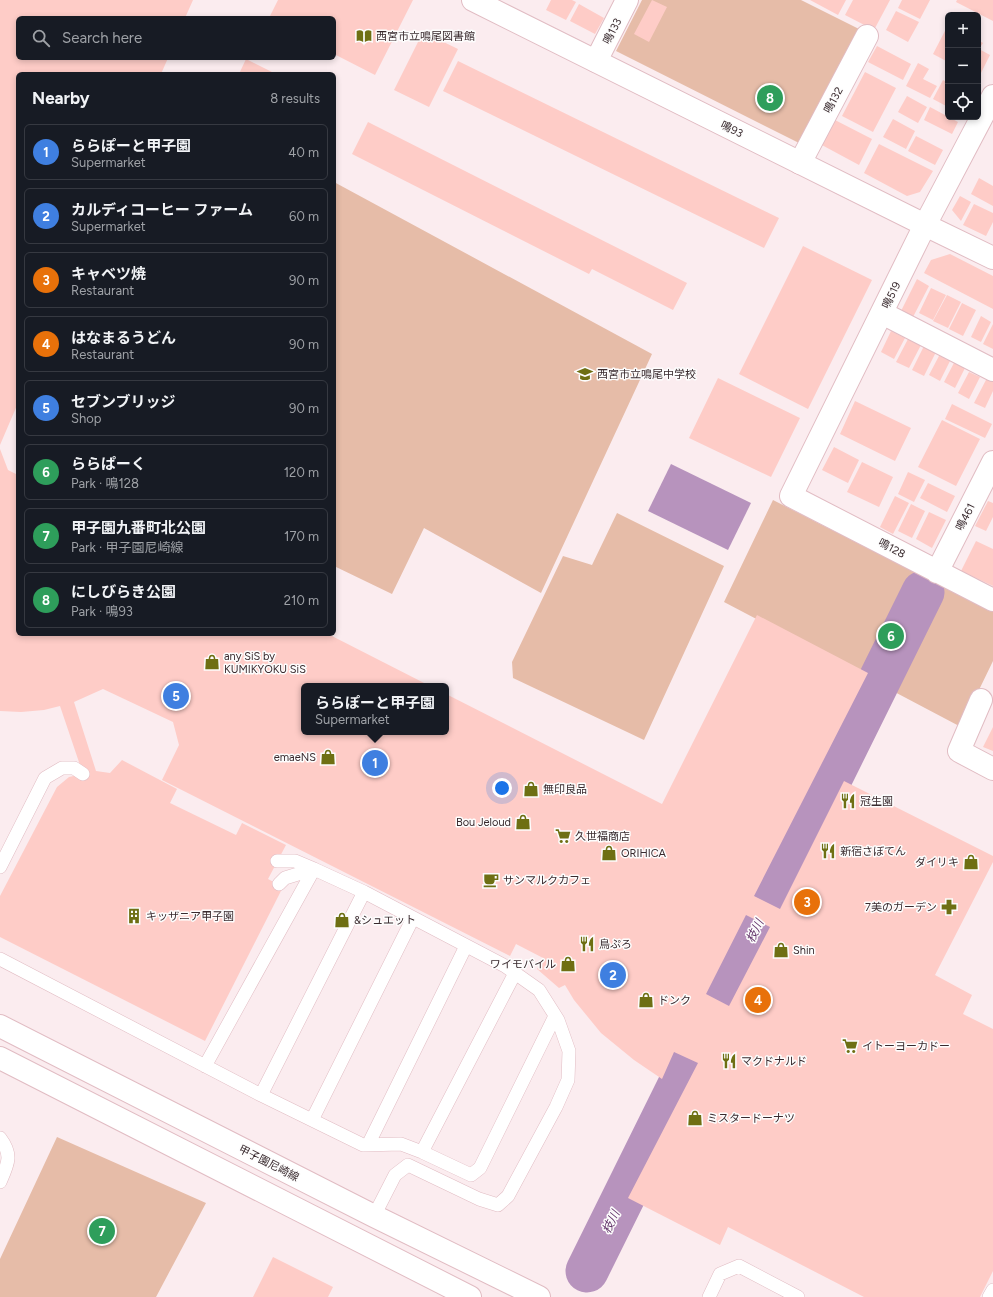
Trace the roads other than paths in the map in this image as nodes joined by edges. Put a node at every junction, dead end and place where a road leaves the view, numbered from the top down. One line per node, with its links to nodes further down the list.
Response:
1 (473, 0): 4 (street, 鳴93)
2 (627, 0): 4 (street, 鳴133)
3 (866, 36): 6 (street, 鳴132)
4 (596, 61): 6 (street, 鳴93)
5 (993, 96): 7 (street, 鳴519)
6 (800, 163): 7 (street, 鳴93)
7 (925, 225): 8 (street, 鳴93); 9 (street, 鳴519)
8 (993, 258)
9 (882, 313): 10 (street); 13 (street, 鳴519)
10 (993, 370)
11 (993, 462): 12 (street, 鳴461)
12 (987, 487): 14 (street, 鳴461)
13 (791, 496): 14 (street, 鳴128)
14 (937, 572): 15 (street, 鳴128)
15 (993, 600)
16 (981, 700): 17 (street)
17 (993, 769)
18 (83, 774): 20 (lane)
19 (277, 861): 21 (lane)
20 (0, 867)
21 (314, 869): 22 (lane); 23 (lane); 31 (lane)
22 (278, 884)
23 (364, 892): 24 (lane); 32 (lane)
24 (413, 918): 25 (lane); 33 (lane)
25 (466, 946): 27 (lane); 35 (lane)
26 (0, 959): 31 (lane)
27 (515, 973): 28 (lane); 36 (lane)
28 (555, 1016): 36 (lane); 38 (lane)
29 (0, 1026): 38 (street, 甲子園尼崎線)
30 (0, 1058): 41 (street)
31 (205, 1066): 32 (lane)
32 (261, 1095): 33 (lane)
33 (312, 1120): 35 (lane)
34 (0, 1138): 37 (lane)
35 (368, 1145): 36 (lane)
36 (422, 1152)
37 (0, 1182)
38 (374, 1216): 40 (street, 甲子園尼崎線)
39 (993, 1290): 44 (lane)
40 (531, 1295)
41 (470, 1297)
42 (709, 1297): 43 (lane)
43 (798, 1297)
44 (989, 1297)

